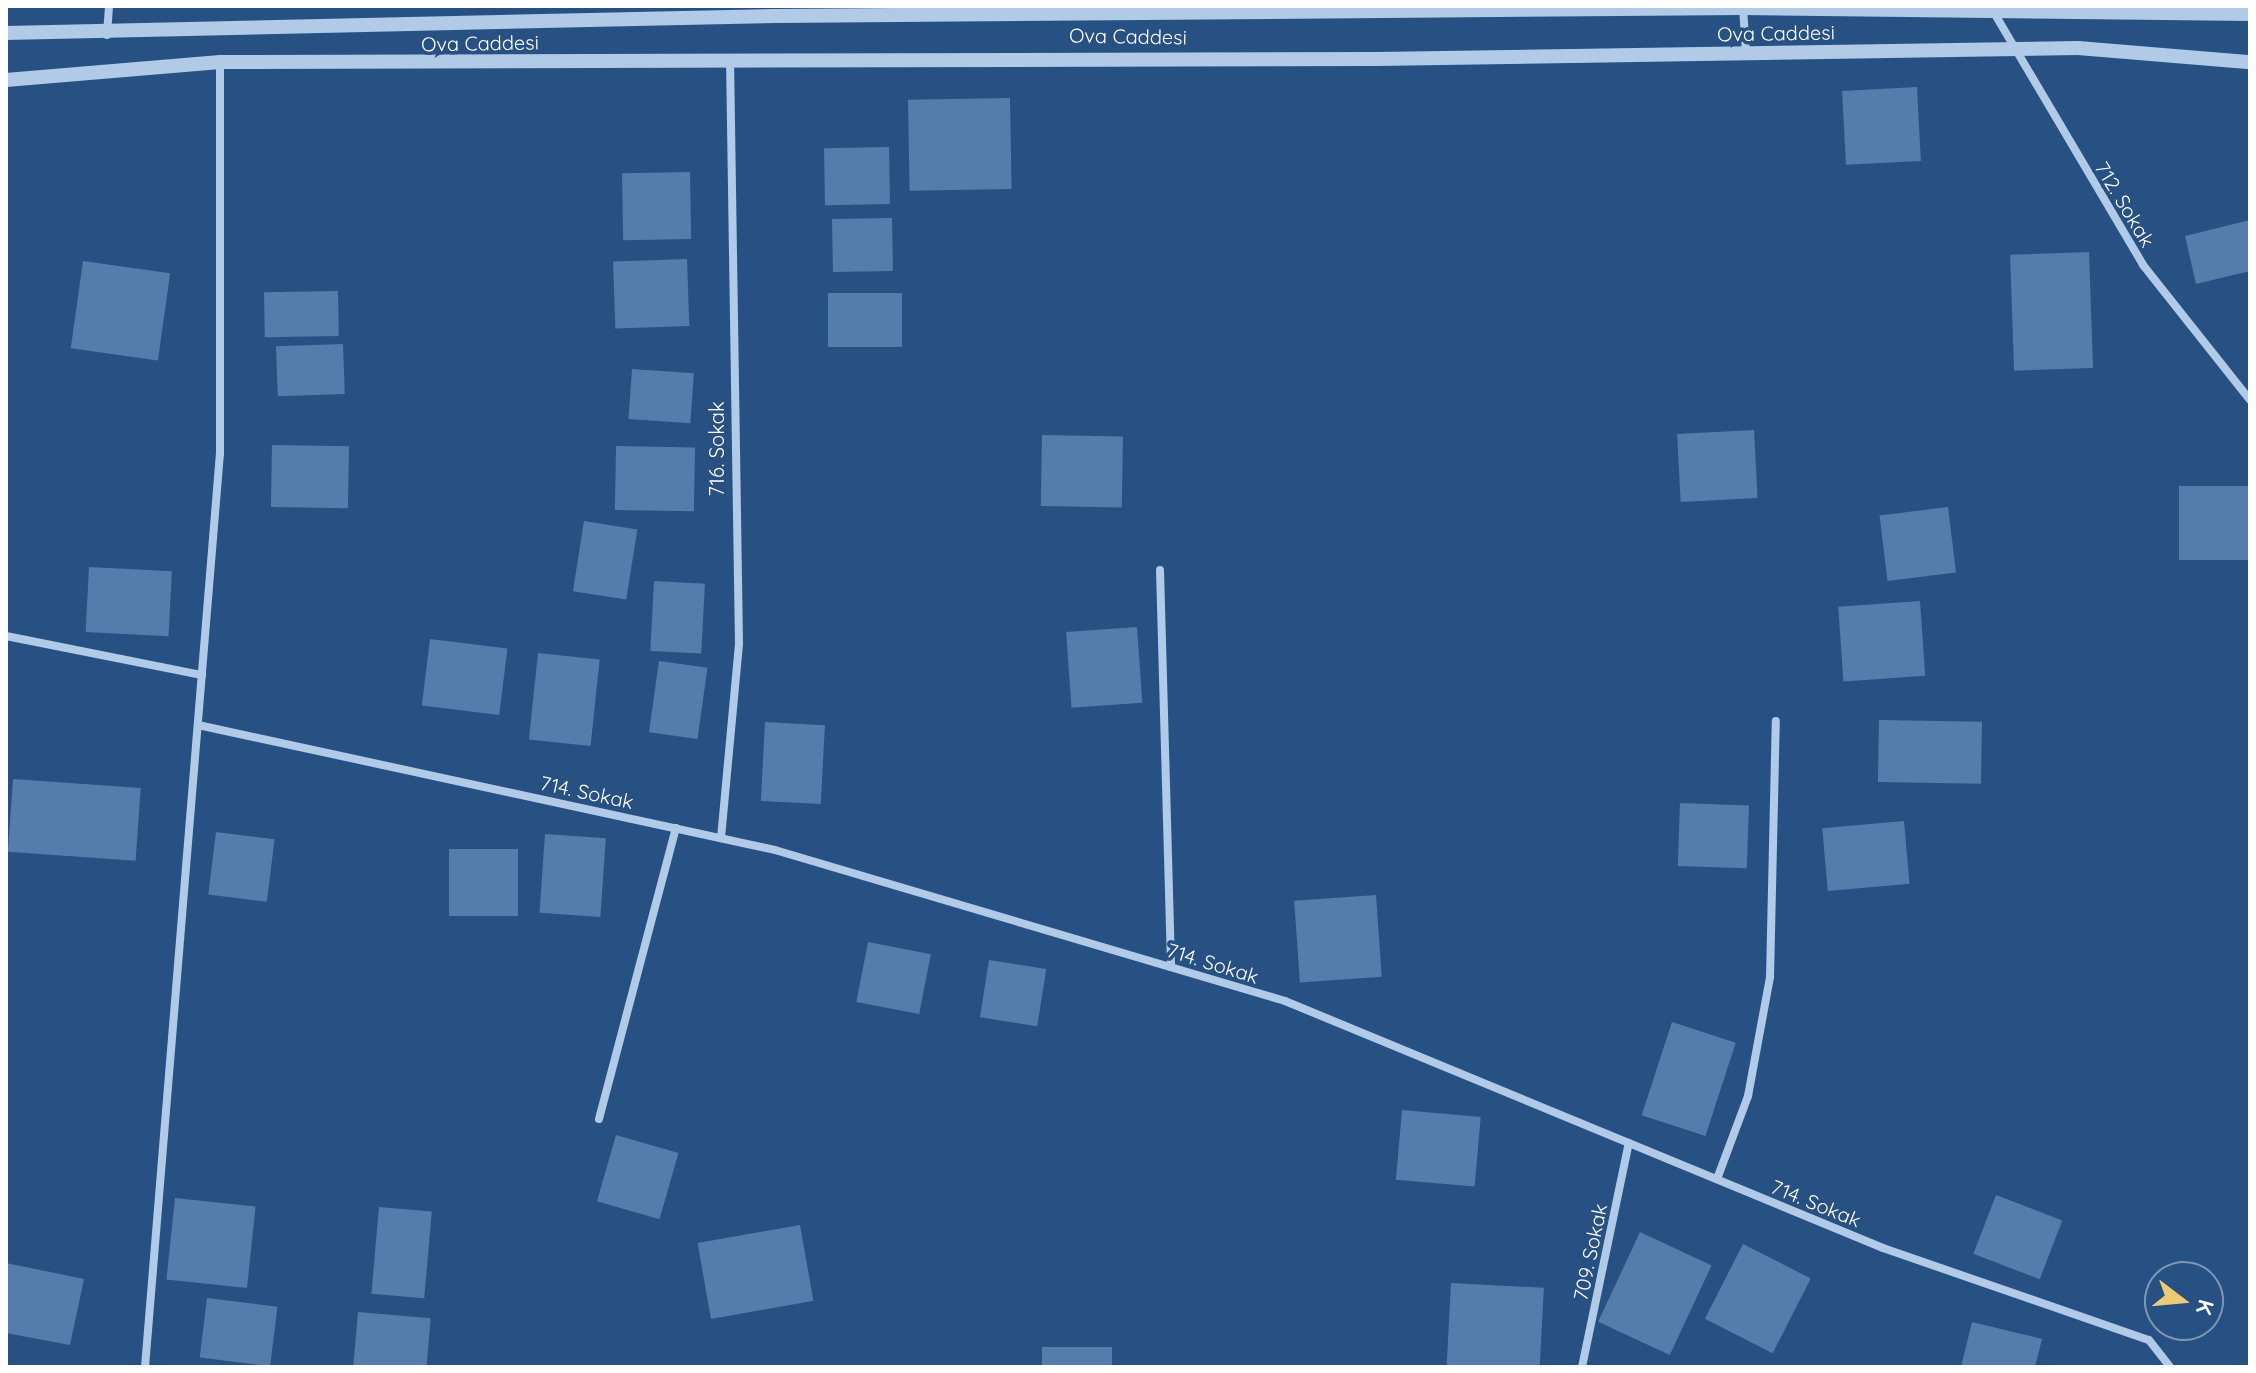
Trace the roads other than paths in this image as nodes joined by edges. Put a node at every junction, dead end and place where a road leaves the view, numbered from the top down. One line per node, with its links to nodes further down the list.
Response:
1 (109, 6): 7 (street)
2 (1743, 7): 3 (street, Ova Caddesi); 4 (street, Ova Caddesi); 9 (street)
3 (1992, 10): 5 (street, Ova Caddesi); 8 (street, 712. Sokak)
4 (776, 11): 7 (street, Ova Caddesi)
5 (2250, 14)
6 (6, 33): 7 (street, Ova Caddesi)
7 (107, 36)
8 (2014, 49): 9 (street, Ova Caddesi); 12 (street, Ova Caddesi); 14 (street, 712. Sokak)
9 (1746, 53): 10 (street, Ova Caddesi)
10 (730, 59): 11 (street, Ova Caddesi); 21 (street, 716. Sokak)
11 (220, 62): 13 (street, Ova Caddesi); 17 (street)
12 (2250, 62)
13 (6, 80)
14 (2250, 400)
15 (1160, 570): 22 (street)
16 (6, 636): 17 (street)
17 (202, 675): 19 (street)
18 (1776, 721): 25 (street)
19 (198, 725): 20 (street, 714. Sokak); 26 (street)
20 (676, 828): 21 (street, 714. Sokak); 23 (street)
21 (721, 838): 22 (street, 714. Sokak)
22 (1171, 967): 24 (street, 714. Sokak)
23 (599, 1119)
24 (1629, 1143): 25 (street, 714. Sokak); 27 (street, 709. Sokak)
25 (1717, 1179): 28 (street, 714. Sokak)
26 (145, 1367)
27 (1582, 1367)
28 (2170, 1367)

